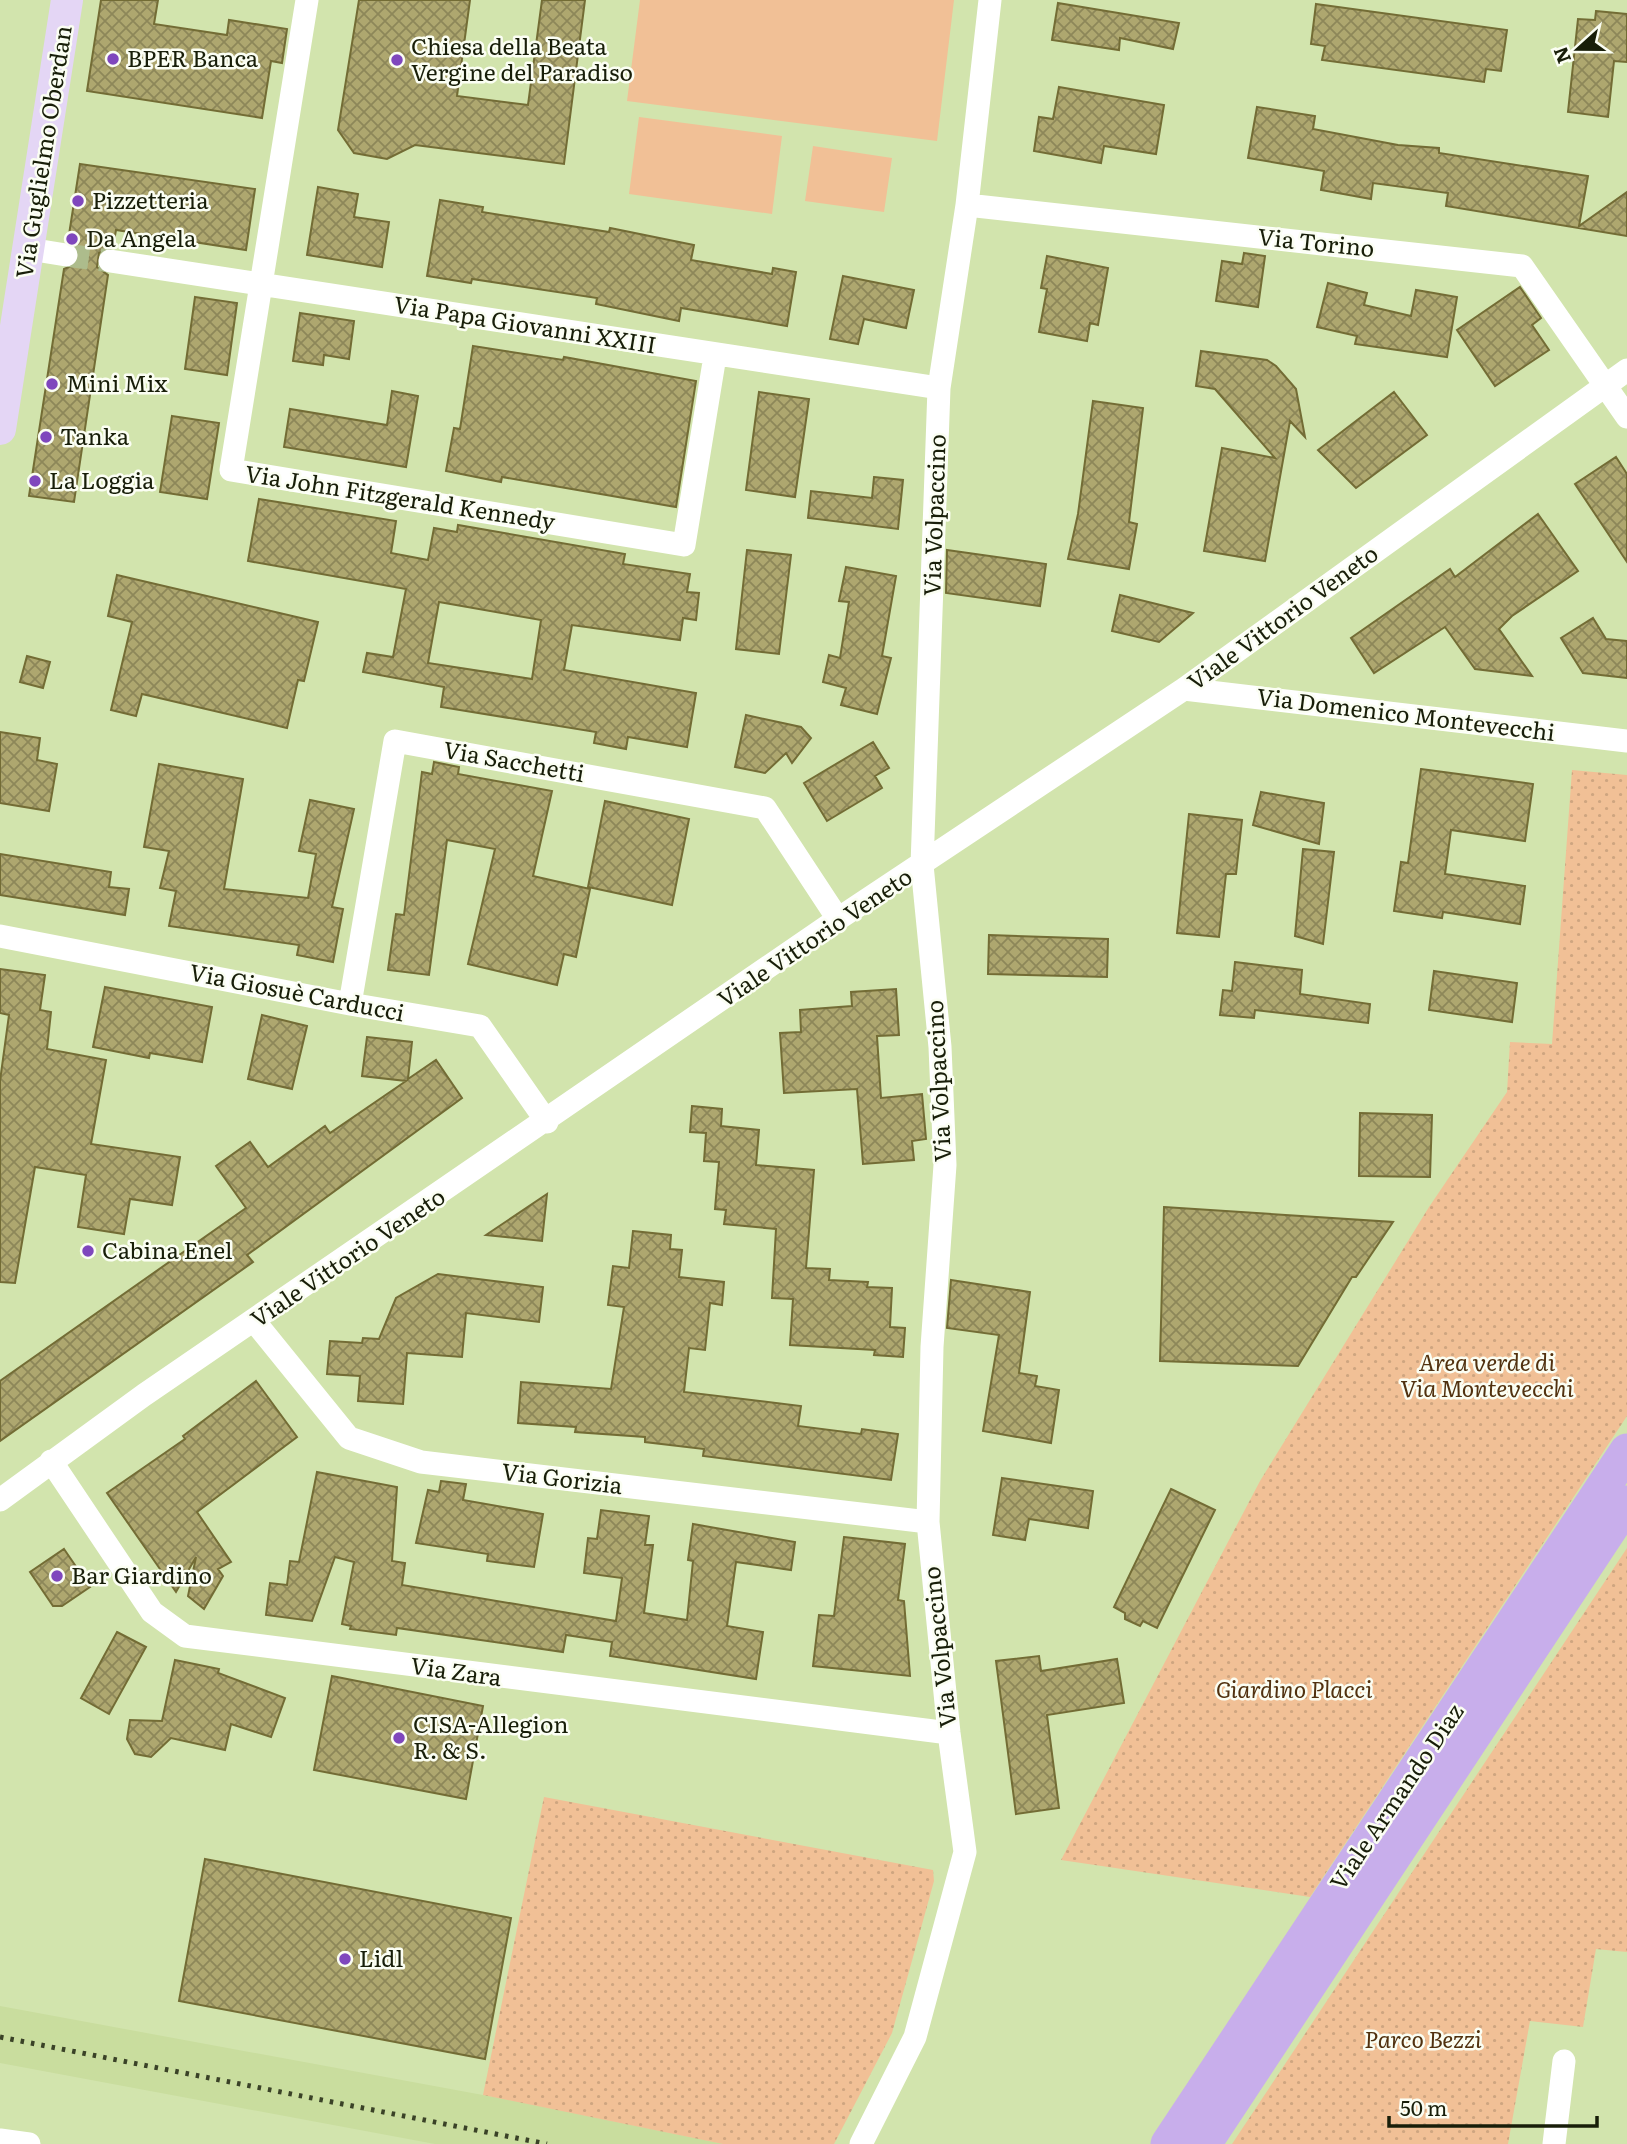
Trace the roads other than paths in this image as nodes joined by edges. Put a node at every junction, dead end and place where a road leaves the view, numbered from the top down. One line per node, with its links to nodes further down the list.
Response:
1 (67, 0): 5 (main road, Via Guglielmo Oberdan)
2 (307, 0): 8 (street, Via John Fitzgerald Kennedy)
3 (990, 0): 4 (street, Via Volpaccino)
4 (967, 205): 11 (street, Via Torino); 12 (street, Via Volpaccino)
5 (29, 249): 6 (street); 14 (main road, Via Guglielmo Oberdan)
6 (66, 255)
7 (110, 261): 8 (street, Via Papa Giovanni XXIII)
8 (261, 284): 9 (street, Via Papa Giovanni XXIII); 9 (street, Via John Fitzgerald Kennedy)
9 (715, 356): 12 (street, Via Papa Giovanni XXIII)
10 (1627, 370): 11 (street, Viale Vittorio Veneto)
11 (1605, 386): 13 (street, Via Torino); 15 (street, Viale Vittorio Veneto)
12 (939, 388): 19 (street, Via Volpaccino)
13 (1627, 417)
14 (0, 429)
15 (1229, 657): 16 (street, Viale Vittorio Veneto); 17 (street)
16 (1184, 689): 17 (street, Via Domenico Montevecchi); 19 (street, Viale Vittorio Veneto)
17 (1245, 696): 18 (street, Via Domenico Montevecchi)
18 (1627, 741)
19 (922, 865): 20 (street, Viale Vittorio Veneto); 29 (street, Via Volpaccino)
20 (838, 919): 22 (street, Via Sacchetti); 23 (street, Viale Vittorio Veneto)
21 (0, 936): 22 (street, Via Giosuè Carducci)
22 (351, 1004): 23 (street, Via Giosuè Carducci)
23 (547, 1122): 24 (street, Viale Vittorio Veneto)
24 (255, 1322): 26 (street, Viale Vittorio Veneto); 29 (street, Via Gorizia)
25 (1627, 1451): 35 (main road, Viale Armando Diaz)
26 (51, 1461): 27 (street, Viale Vittorio Veneto); 30 (street, Via Zara)
27 (0, 1500)
28 (1627, 1503): 36 (main road, Viale Armando Diaz)
29 (928, 1522): 30 (street, Via Volpaccino)
30 (949, 1733): 34 (street, Via Volpaccino)
31 (1564, 2060): 37 (street)
32 (0, 2140): 33 (street)
33 (29, 2144)
34 (861, 2144)
35 (1168, 2144)
36 (1205, 2144)
37 (1554, 2144)

